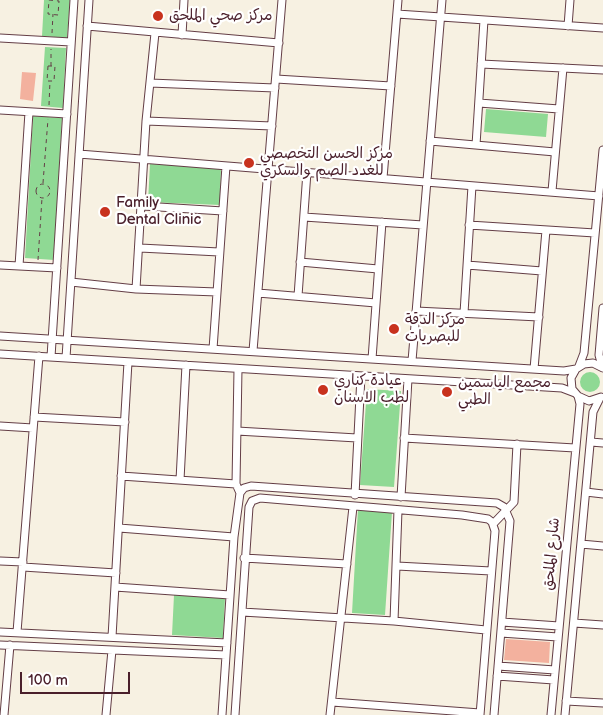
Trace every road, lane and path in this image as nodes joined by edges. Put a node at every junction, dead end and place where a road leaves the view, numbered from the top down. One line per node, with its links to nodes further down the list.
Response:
1 (55, 0): 9 (path); 9 (path)
2 (74, 0): 20 (street)
3 (89, 0): 13 (street)
4 (184, 0): 17 (street)
5 (282, 0): 21 (street)
6 (398, 0): 10 (street)
7 (442, 0): 11 (street)
8 (570, 0): 14 (street)
9 (53, 14): 19 (path)
10 (397, 14): 11 (street); 29 (street)
11 (441, 17): 12 (street); 39 (street)
12 (484, 20): 14 (street); 22 (street)
13 (87, 26): 16 (street); 44 (street)
14 (568, 26): 15 (street)
15 (603, 28)
16 (155, 33): 17 (street); 28 (street)
17 (182, 35): 21 (street)
18 (0, 38): 19 (street)
19 (52, 41): 20 (street); 23 (path)
20 (71, 42): 36 (street)
21 (279, 43): 26 (street)
22 (481, 64): 24 (street); 31 (street)
23 (51, 66): 27 (path); 27 (path)
24 (563, 68): 25 (street); 32 (street)
25 (603, 70)
26 (276, 79): 29 (street); 30 (street)
27 (50, 81): 35 (path)
28 (150, 83): 30 (street); 37 (street)
29 (391, 86): 51 (street)
30 (275, 88): 38 (street)
31 (479, 103): 32 (street); 40 (street)
32 (559, 109): 42 (street)
33 (0, 110): 34 (street)
34 (29, 112): 35 (street); 71 (street)
35 (49, 113): 36 (street); 53 (path)
36 (67, 114): 43 (street)
37 (146, 121): 38 (street); 45 (street)
38 (272, 126): 47 (street)
39 (430, 141): 40 (street); 52 (street)
40 (476, 145): 42 (street)
41 (603, 150): 56 (street)
42 (555, 152): 55 (street)
43 (64, 156): 44 (street); 49 (street)
44 (79, 156): 45 (street); 50 (street)
45 (145, 159): 46 (street); 58 (street)
46 (226, 166): 47 (street); 59 (street)
47 (268, 169): 48 (street); 79 (street)
48 (307, 172): 51 (street); 60 (street)
49 (63, 174): 50 (street); 73 (street)
50 (78, 174): 76 (street)
51 (383, 178): 52 (street)
52 (427, 182): 54 (street); 62 (street)
53 (43, 183): 57 (path); 57 (path)
54 (472, 186): 55 (street); 63 (street)
55 (552, 191): 56 (street)
56 (599, 196): 65 (street)
57 (42, 198): 72 (path)
58 (143, 206): 59 (street); 66 (street)
59 (223, 211): 67 (street)
60 (304, 217): 61 (street); 68 (street)
61 (382, 222): 62 (street); 74 (street)
62 (423, 225): 83 (street)
63 (469, 225): 64 (street); 70 (street)
64 (546, 230): 65 (street); 75 (street)
65 (595, 233): 99 (street)
66 (140, 248): 67 (street); 77 (street)
67 (219, 252): 78 (street)
68 (300, 262): 74 (street); 80 (street)
69 (0, 265): 71 (street)
70 (466, 265): 75 (street); 84 (street)
71 (19, 266): 72 (street)
72 (38, 267): 73 (street)
73 (57, 268): 87 (street)
74 (378, 269): 81 (street)
75 (542, 270): 85 (street)
76 (70, 282): 77 (street); 88 (street)
77 (136, 289): 78 (street)
78 (216, 292): 89 (street)
79 (258, 293): 80 (street); 90 (street)
80 (298, 296): 81 (street)
81 (376, 303): 95 (street)
82 (603, 308): 100 (street)
83 (416, 311): 84 (street); 96 (street)
84 (464, 313): 85 (street)
85 (539, 317): 102 (street)
86 (0, 336): 87 (street)
87 (52, 339): 88 (street); 93 (street)
88 (67, 340): 89 (street); 94 (street)
89 (213, 349): 90 (street)
90 (253, 351): 95 (street)
91 (0, 354): 92 (street)
92 (39, 356): 93 (street); 107 (street)
93 (51, 357): 94 (street)
94 (66, 358): 97 (street)
95 (372, 359): 96 (street)
96 (412, 361): 102 (street)
97 (128, 362): 98 (street); 108 (street)
98 (186, 366): 101 (street); 119 (street)
99 (578, 367): 100 (street); 102 (street); 105 (street, شارع الملحق)
100 (602, 367)
101 (238, 369): 103 (street); 111 (street)
102 (534, 369)
103 (361, 376): 104 (street); 112 (street)
104 (408, 379): 105 (street); 113 (street)
105 (576, 394): 106 (street); 117 (street, شارع الملحق)
106 (602, 397): 114 (street, شارع الملحق)
107 (34, 417): 108 (street); 110 (street)
108 (124, 422): 118 (street)
109 (0, 426): 110 (street)
110 (33, 428): 138 (street)
111 (237, 431): 112 (street); 120 (street)
112 (357, 438): 124 (street)
113 (404, 438): 116 (street); 125 (street)
114 (591, 442): 115 (street); 121 (street, شارع الملحق)
115 (603, 443)
116 (517, 444): 117 (street); 129 (street)
117 (575, 448): 150 (street, شارع الملحق)
118 (122, 476): 119 (street); 131 (street)
119 (180, 480): 120 (street)
120 (236, 484): 122 (street)
121 (586, 492): 123 (street); 133 (street, شارع الملحق)
122 (240, 493): 124 (street); 126 (street); 132 (street)
123 (603, 494)
124 (355, 495): 125 (street)
125 (401, 498): 129 (street)
126 (252, 501): 127 (street); 135 (street)
127 (353, 507): 128 (street); 137 (street)
128 (398, 510): 130 (street); 139 (street)
129 (507, 511): 130 (street); 147 (street)
130 (494, 523): 140 (street)
131 (118, 528): 132 (street); 141 (street)
132 (234, 537): 143 (street)
133 (581, 544): 134 (street); 148 (street, شارع الملحق)
134 (603, 546)
135 (244, 558): 137 (street); 144 (street)
136 (0, 561): 138 (street)
137 (347, 564): 145 (street)
138 (23, 565): 141 (street); 153 (street)
139 (397, 566): 140 (street); 146 (street)
140 (491, 571): 151 (street)
141 (116, 573): 142 (street)
142 (115, 587): 143 (street); 155 (street)
143 (230, 595): 157 (street)
144 (242, 612): 145 (street); 168 (street)
145 (341, 617): 146 (street); 169 (street)
146 (394, 621): 151 (street)
147 (502, 622): 150 (street); 154 (street)
148 (574, 623): 149 (street); 167 (street, شارع الملحق)
149 (603, 625)
150 (559, 626): 156 (street, شارع الملحق)
151 (486, 630): 171 (street)
152 (0, 632): 153 (street)
153 (17, 632): 155 (street)
154 (501, 633): 156 (street); 162 (street)
155 (112, 637): 157 (street)
156 (558, 637): 163 (street, شارع الملحق)
157 (226, 643): 161 (street)
158 (0, 645): 159 (street)
159 (10, 645): 160 (street); 172 (street)
160 (112, 650): 161 (street); 173 (street)
161 (226, 655): 166 (street)
162 (498, 666): 163 (street); 164 (street)
163 (555, 670): 165 (street, شارع الملحق)
164 (497, 676): 165 (street); 177 (street)
165 (554, 680): 178 (street, شارع الملحق)
166 (223, 701): 168 (street); 174 (street)
167 (566, 701): 170 (street); 179 (street, شارع الملحق)
168 (236, 702): 175 (street)
169 (332, 702): 171 (street); 176 (street)
170 (603, 703)
171 (480, 714)
172 (4, 715)
173 (106, 715)
174 (222, 715)
175 (235, 715)
176 (330, 715)
177 (494, 715)
178 (551, 715)
179 (565, 715)

